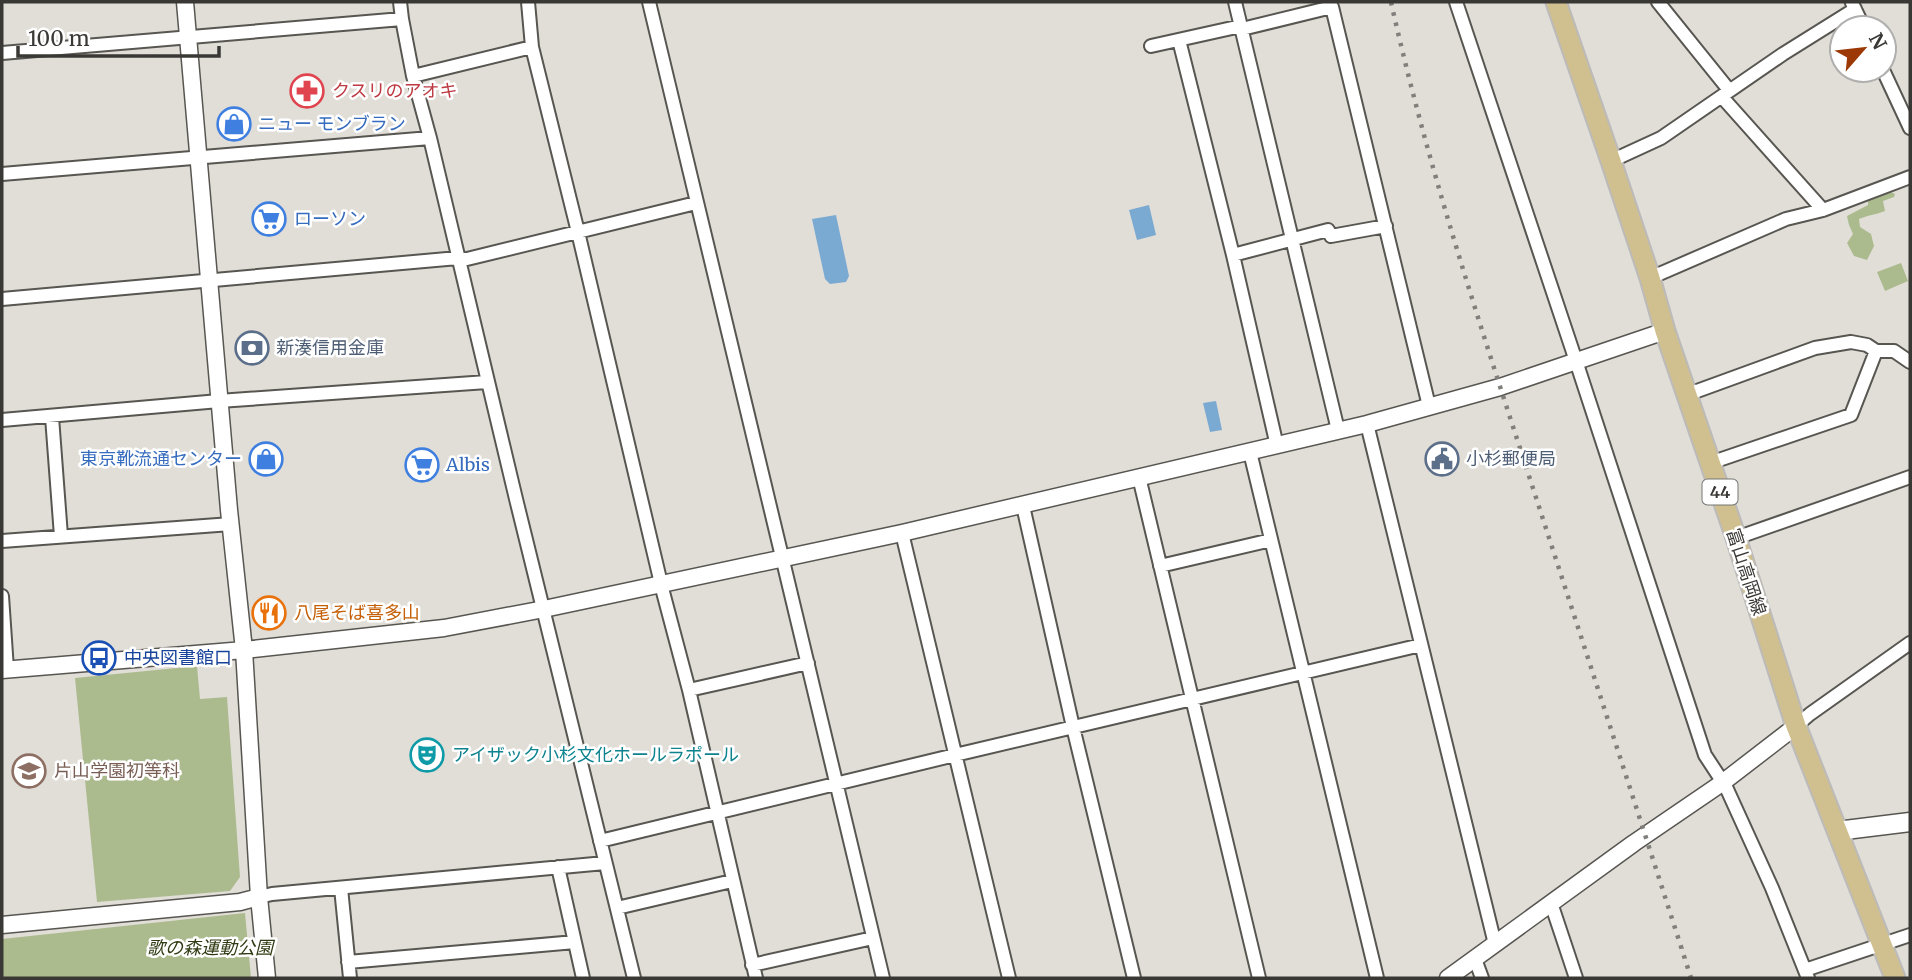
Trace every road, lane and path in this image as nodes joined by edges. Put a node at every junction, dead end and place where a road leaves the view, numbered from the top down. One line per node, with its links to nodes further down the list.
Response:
1 (185, 2): 12 (street)
2 (400, 2): 10 (street)
3 (528, 2): 15 (street)
4 (649, 2): 26 (street)
5 (1235, 2): 11 (street)
6 (1456, 2): 38 (street)
7 (1556, 2): 23 (main road, 富山高岡線 / 44)
8 (1658, 2): 19 (street)
9 (1853, 5): 19 (street)
10 (402, 19): 12 (street); 17 (street)
11 (1241, 28): 13 (street); 28 (street); 30 (street)
12 (188, 37): 16 (street); 22 (street)
13 (1179, 40): 14 (street); 31 (street)
14 (1151, 46)
15 (532, 47): 17 (street); 29 (street)
16 (2, 53)
17 (413, 76): 21 (street)
18 (1890, 84): 20 (street)
19 (1725, 93): 23 (street); 27 (street)
20 (1910, 128)
21 (430, 138): 22 (street); 32 (street)
22 (199, 159): 24 (street); 34 (street)
23 (1611, 161): 33 (main road, 富山高岡線 / 44)
24 (2, 174)
25 (1910, 177): 27 (street)
26 (696, 203): 29 (street); 60 (street)
27 (1823, 210): 33 (street)
28 (1386, 226): 30 (street); 43 (street)
29 (578, 232): 32 (street); 62 (street)
30 (1293, 238): 31 (street); 47 (street)
31 (1233, 255): 48 (street)
32 (458, 258): 34 (street); 40 (street)
33 (1650, 278): 36 (main road, 富山高岡線 / 44)
34 (209, 280): 35 (street); 42 (street)
35 (2, 299)
36 (1665, 331): 38 (street); 41 (main road, 富山高岡線 / 44)
37 (1876, 351): 39 (street); 41 (street); 50 (street)
38 (1576, 361): 43 (street); 76 (street)
39 (1910, 362)
40 (487, 382): 42 (street); 64 (street)
41 (1686, 395): 50 (main road, 富山高岡線 / 44)
42 (219, 401): 44 (street); 54 (street)
43 (1429, 406): 46 (street)
44 (52, 417): 45 (street); 56 (street)
45 (2, 420)
46 (1367, 424): 47 (street); 66 (street)
47 (1338, 430): 48 (street)
48 (1277, 446): 49 (street)
49 (1250, 452): 51 (street); 58 (street)
50 (1710, 463): 57 (main road, 富山高岡線 / 44)
51 (1139, 477): 53 (street); 61 (street)
52 (1910, 477): 57 (street)
53 (1023, 506): 55 (street); 74 (street)
54 (231, 524): 56 (street); 67 (street)
55 (902, 533): 60 (street); 75 (street)
56 (61, 536): 59 (street)
57 (1736, 538): 73 (main road, 富山高岡線 / 44)
58 (1271, 540): 61 (street); 70 (street)
59 (2, 541)
60 (783, 560): 62 (street); 68 (street)
61 (1160, 566): 72 (street)
62 (662, 585): 64 (street); 71 (street)
63 (2, 596): 69 (street)
64 (544, 609): 67 (street); 81 (street)
65 (1910, 643): 73 (street)
66 (1421, 645): 70 (street); 93 (street)
67 (244, 650): 69 (street); 86 (street)
68 (808, 663): 71 (street); 77 (street)
69 (4, 669)
70 (1303, 673): 72 (street); 108 (street)
71 (689, 691): 78 (street)
72 (1192, 699): 74 (street); 107 (street)
73 (1797, 726): 76 (street); 80 (main road, 富山高岡線 / 44)
74 (1073, 727): 75 (street); 106 (street)
75 (955, 755): 77 (street); 105 (street)
76 (1722, 783): 87 (street); 98 (street)
77 (836, 784): 78 (street); 91 (street)
78 (716, 812): 81 (street); 84 (street)
79 (1910, 822): 80 (main road)
80 (1837, 831): 94 (main road, 富山高岡線 / 44)
81 (600, 841): 82 (street)
82 (605, 863): 83 (street); 88 (street)
83 (558, 867): 85 (street); 92 (street)
84 (732, 881): 88 (street); 97 (street)
85 (341, 888): 86 (street); 96 (street)
86 (259, 897): 89 (street); 99 (street)
87 (1551, 903): 93 (street); 111 (street)
88 (617, 908): 102 (street)
89 (2, 925)
90 (1910, 935): 94 (street)
91 (873, 938): 97 (street); 104 (street)
92 (575, 942): 96 (street); 101 (street)
93 (1495, 944): 95 (street)
94 (1881, 944): 98 (street); 112 (main road, 富山高岡線 / 44)
95 (1475, 959): 109 (street); 110 (street)
96 (348, 962): 100 (street)
97 (752, 965): 103 (street)
98 (1807, 974)
99 (267, 978)
100 (350, 978)
101 (583, 978)
102 (634, 978)
103 (756, 978)
104 (883, 978)
105 (1009, 978)
106 (1134, 978)
107 (1259, 978)
108 (1377, 978)
109 (1448, 978)
110 (1482, 978)
111 (1576, 978)
112 (1895, 978)

